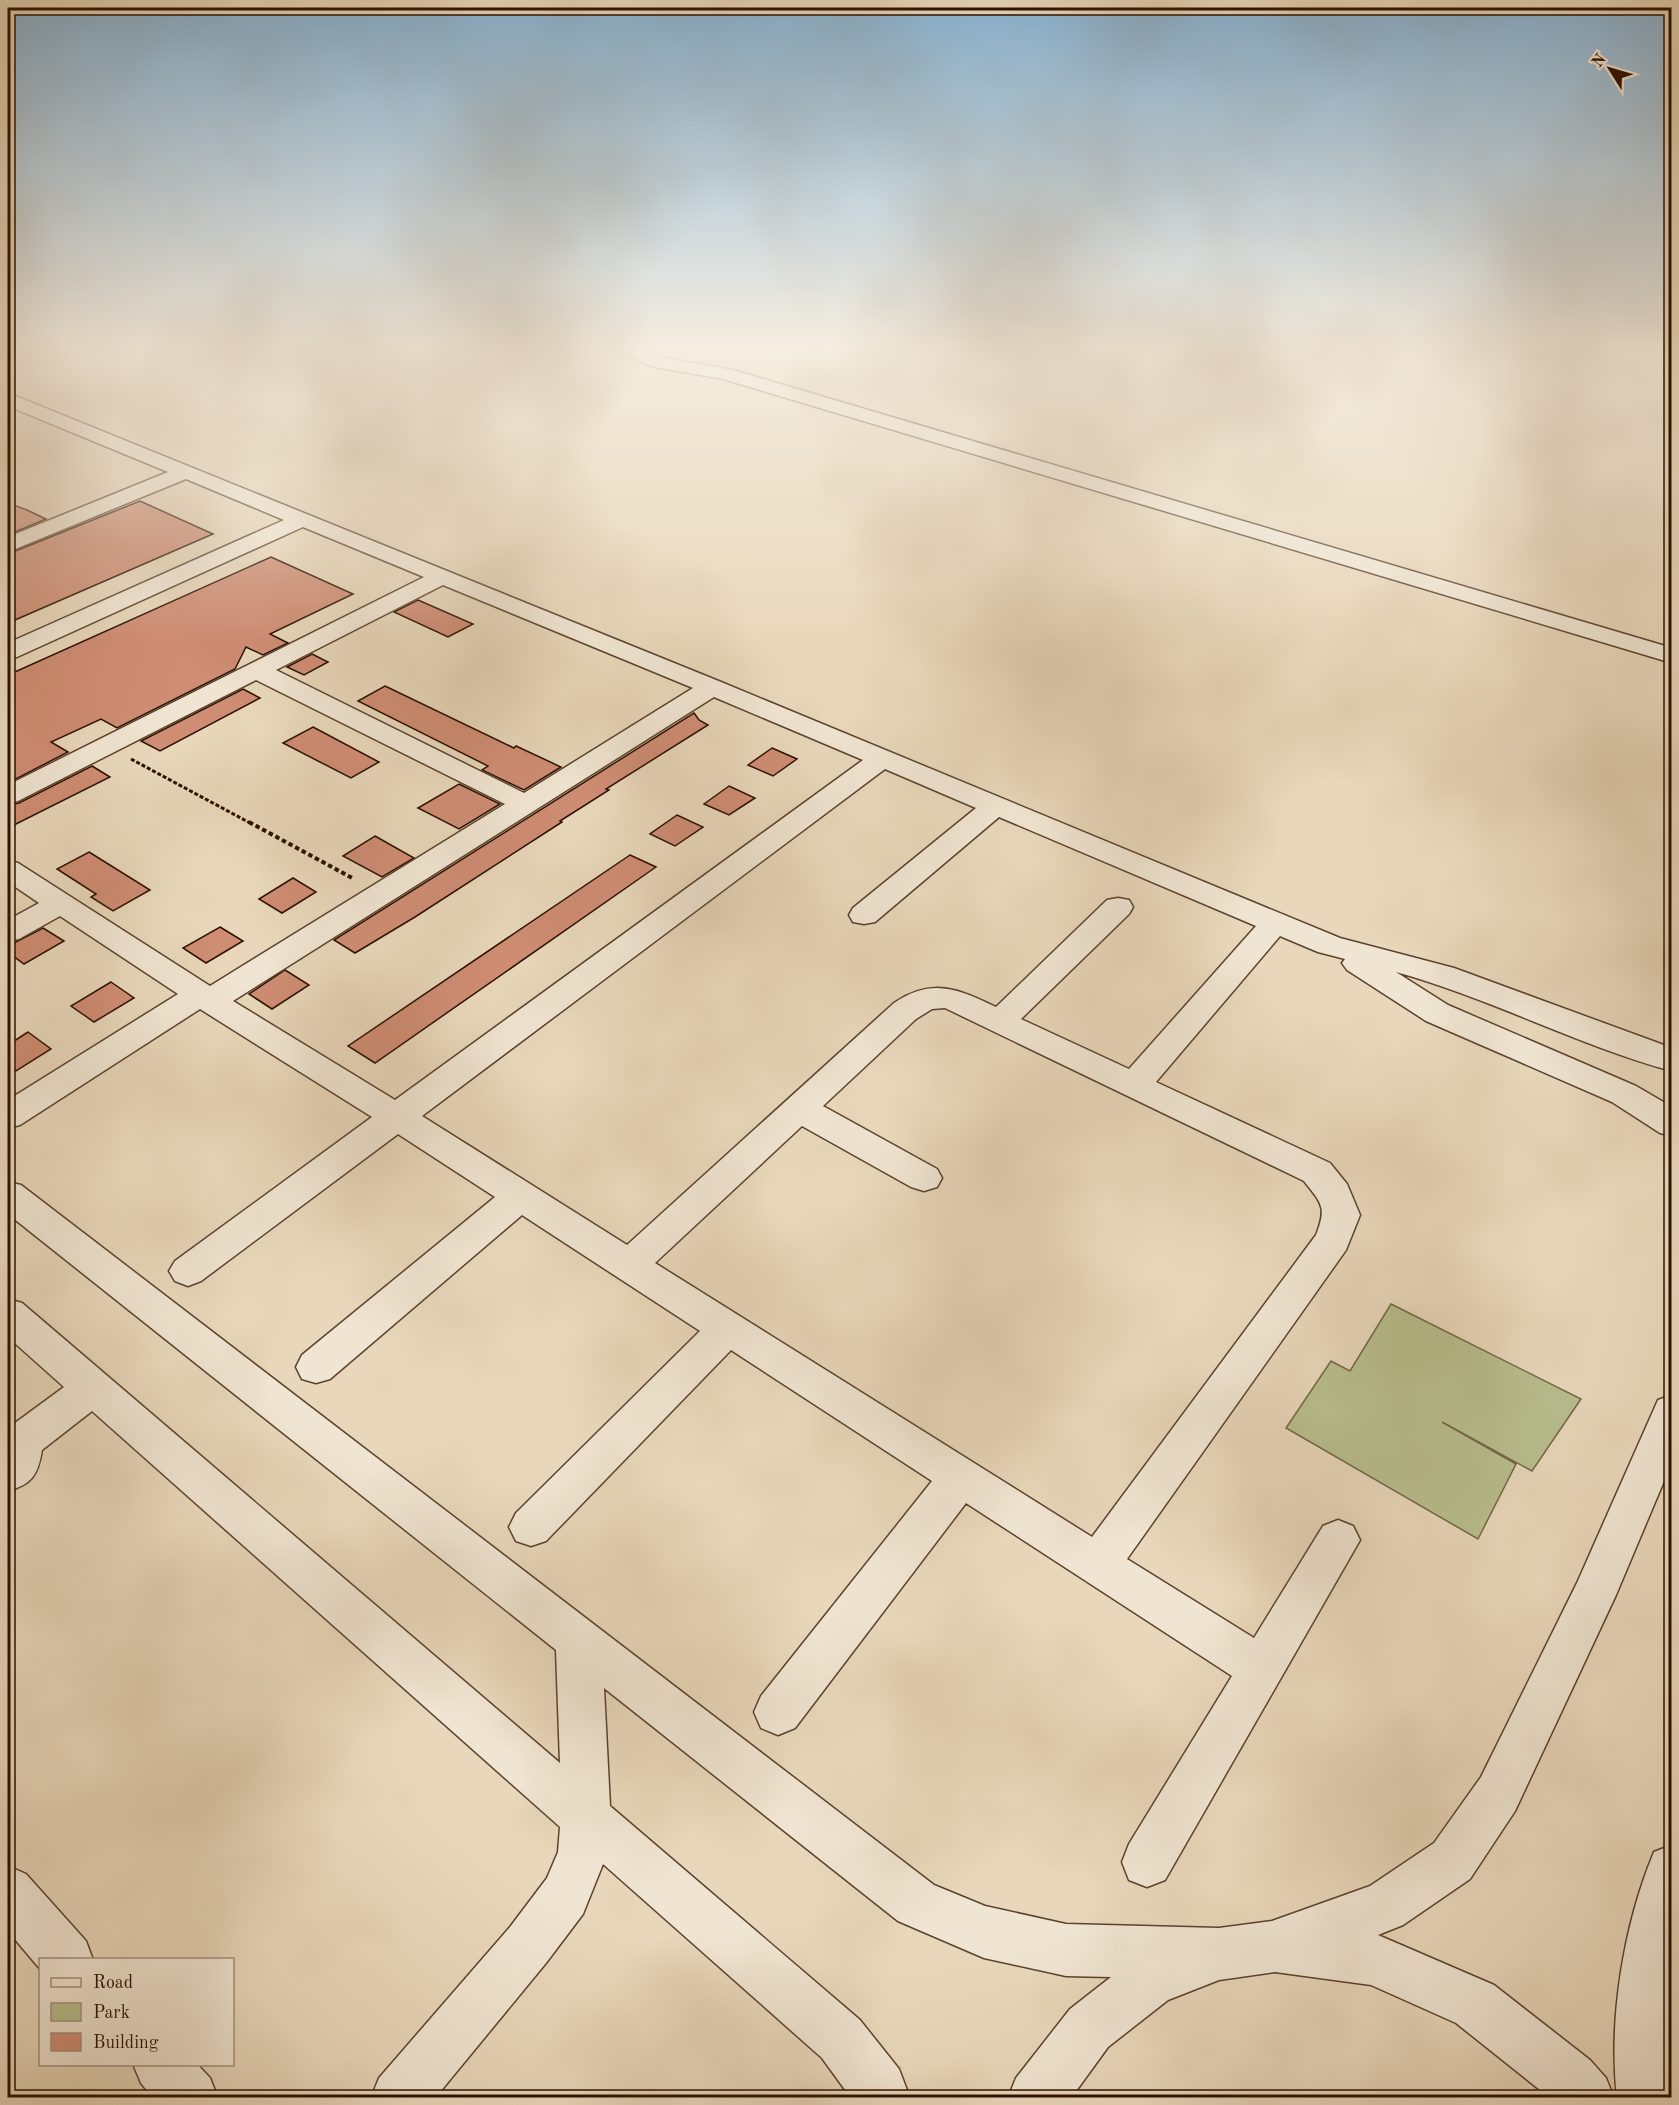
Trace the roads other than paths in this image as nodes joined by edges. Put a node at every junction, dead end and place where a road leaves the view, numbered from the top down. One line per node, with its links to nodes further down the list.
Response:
1 (115, 443): 3 (street)
2 (958, 443): 8 (street)
3 (185, 472): 4 (street); 5 (street)
4 (303, 519): 6 (street); 7 (street)
5 (8, 545)
6 (442, 577): 9 (street); 10 (street)
7 (8, 652)
8 (1671, 656)
9 (256, 670): 12 (street); 13 (street)
10 (712, 687): 11 (street); 13 (street)
11 (883, 758): 14 (street); 32 (street)
12 (8, 795)
13 (525, 804): 23 (street)
14 (996, 805): 18 (street); 19 (street)
15 (8, 869): 16 (street)
16 (61, 903): 20 (street); 23 (street)
17 (1118, 907): 25 (street)
18 (864, 915)
19 (1275, 922): 21 (street); 28 (street)
20 (8, 932)
21 (1329, 945): 22 (street); 24 (street)
22 (1443, 975): 24 (street); 26 (street)
23 (205, 998): 31 (street); 32 (street)
24 (1426, 1005): 29 (street)
25 (1000, 1021): 28 (street); 30 (street)
26 (1637, 1049): 27 (street); 29 (street)
27 (1671, 1060)
28 (1135, 1084): 48 (street)
29 (1624, 1094): 33 (street)
30 (800, 1109): 34 (street); 37 (street)
31 (8, 1116)
32 (395, 1116): 36 (street); 38 (street)
33 (1671, 1124)
34 (924, 1178)
35 (8, 1195): 49 (street)
36 (521, 1196): 37 (street); 41 (street)
37 (629, 1265): 40 (street)
38 (188, 1271)
39 (8, 1314): 42 (street)
40 (728, 1328): 45 (street); 46 (street)
41 (316, 1367)
42 (93, 1388): 44 (street); 52 (street)
43 (1671, 1412): 56 (street)
44 (13, 1452)
45 (962, 1477): 48 (street); 51 (street)
46 (531, 1527)
47 (1338, 1540): 50 (street)
48 (1098, 1564): 50 (street)
49 (579, 1641): 52 (street); 57 (street)
50 (1262, 1668): 53 (street)
51 (778, 1712)
52 (586, 1819): 61 (street); 62 (street)
53 (1147, 1862)
54 (1671, 1870): 65 (street)
55 (8, 1892): 58 (street)
56 (1272, 1947): 57 (street); 64 (street)
57 (1219, 1954): 63 (street)
58 (66, 1958)
59 (162, 2066): 60 (street)
60 (189, 2097)
61 (399, 2097)
62 (882, 2097)
63 (1036, 2097)
64 (1586, 2097)
65 (1645, 2097)

